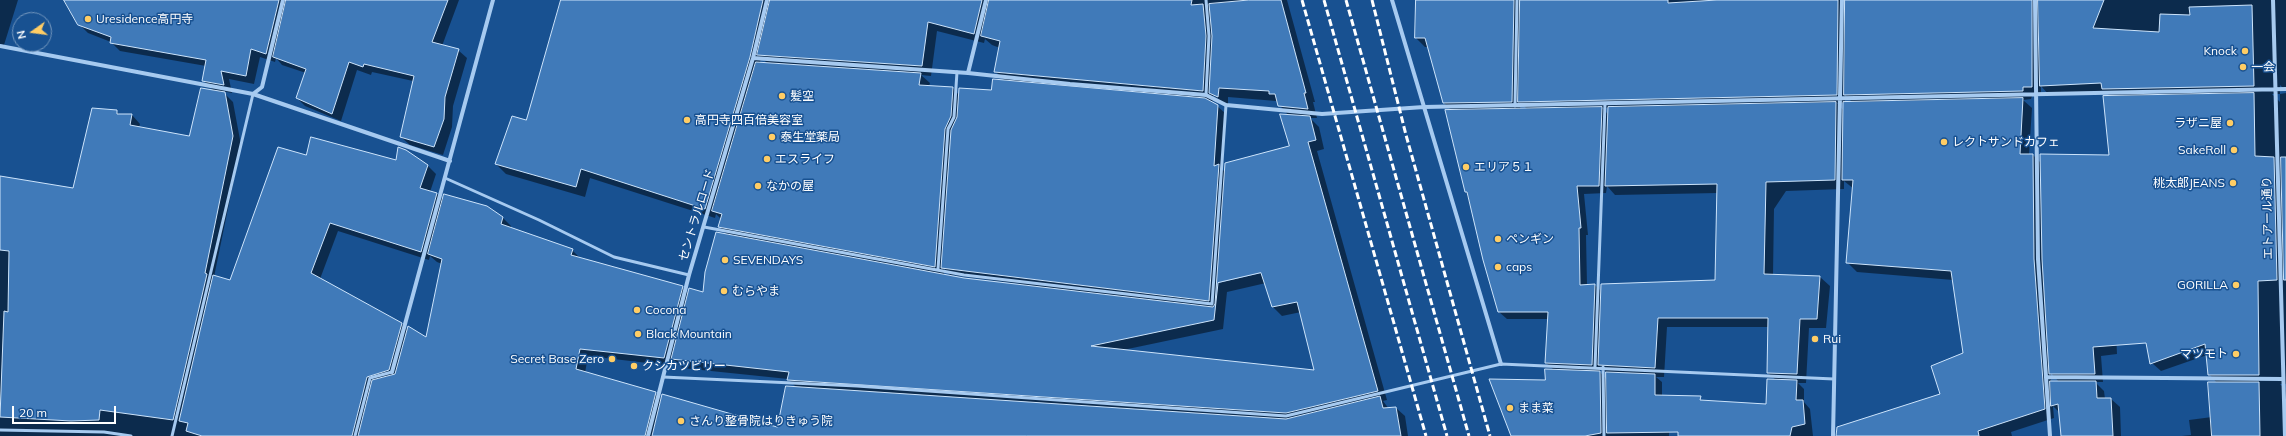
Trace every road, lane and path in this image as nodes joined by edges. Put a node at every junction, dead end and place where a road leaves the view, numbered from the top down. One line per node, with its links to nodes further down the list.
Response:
1 (283, 0): 17 (street)
2 (493, 0): 25 (street)
3 (767, 0): 12 (street, セントラルロード)
4 (986, 0): 14 (street)
5 (1206, 0): 19 (lane)
6 (1392, 0): 24 (street)
7 (1517, 0): 23 (lane)
8 (1842, 0): 20 (street)
9 (2035, 0): 18 (street)
10 (2272, 0): 16 (street, エトアール通り)
11 (0, 46): 17 (street)
12 (753, 58): 13 (street); 27 (street, セントラルロード)
13 (957, 72): 14 (street); 28 (lane)
14 (968, 73): 19 (street)
15 (2286, 88): 16 (street)
16 (2275, 89): 18 (street); 37 (street, エトアール通り)
17 (253, 94): 25 (street); 42 (lane)
18 (2035, 94): 20 (street); 35 (street)
19 (1206, 95): 22 (street)
20 (1840, 99): 21 (street); 36 (street)
21 (1605, 104): 23 (street); 31 (lane)
22 (1226, 105): 24 (street); 28 (lane)
23 (1515, 106): 24 (street)
24 (1424, 108): 30 (street)
25 (450, 161): 26 (street)
26 (445, 178): 29 (lane); 33 (street)
27 (704, 228): 28 (lane); 29 (street, セントラルロード)
28 (938, 269)
29 (689, 275): 34 (street, セントラルロード)
30 (1501, 364): 31 (lane); 34 (lane)
31 (1595, 367): 32 (lane)
32 (1603, 367): 36 (lane); 45 (lane)
33 (392, 372): 43 (lane)
34 (663, 377): 44 (street, セントラルロード)
35 (2047, 377): 37 (street); 47 (street)
36 (1834, 379): 46 (street)
37 (2282, 379): 38 (street, エトアール通り)
38 (2284, 405): 48 (street, エトアール通り)
39 (0, 430): 40 (lane)
40 (104, 434): 41 (lane)
41 (131, 436)
42 (172, 436)
43 (355, 436)
44 (648, 436)
45 (1604, 436)
46 (1833, 436)
47 (2050, 436)
48 (2285, 436)

